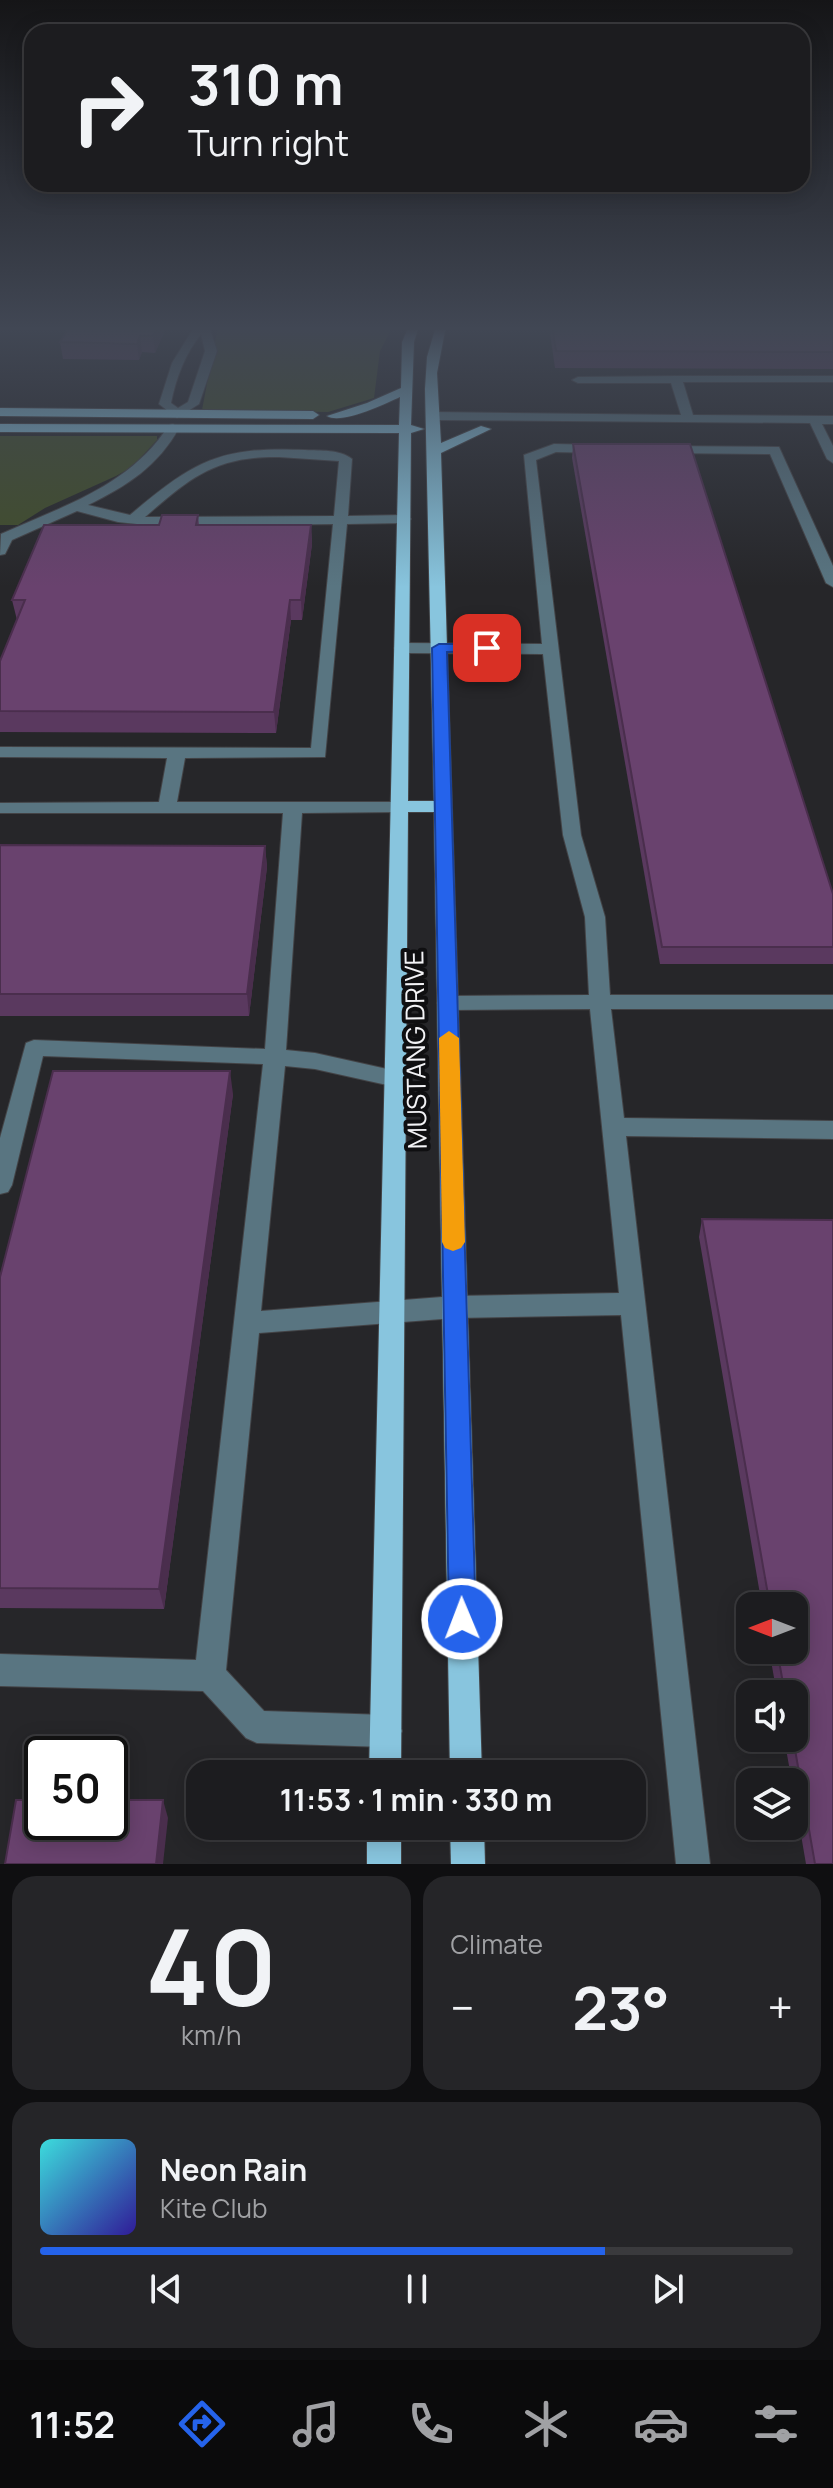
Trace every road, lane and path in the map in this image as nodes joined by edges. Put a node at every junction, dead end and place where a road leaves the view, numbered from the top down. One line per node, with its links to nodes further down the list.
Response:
1 (344, 413): 7 (main road)
2 (406, 413): 12 (main road, MUSTANG DRIVE)
3 (432, 413): 13 (main road, MUSTANG DRIVE)
4 (686, 413): 8 (street)
5 (1, 414): 6 (main road)
6 (177, 414): 7 (main road); 15 (main road)
7 (333, 416): 12 (main road)
8 (688, 419): 9 (street); 17 (street)
9 (599, 420): 13 (street); 16 (street)
10 (814, 420): 11 (street); 17 (street); 21 (street)
11 (833, 420)
12 (406, 422): 13 (main road); 15 (main road); 23 (main road, MUSTANG DRIVE)
13 (433, 422): 16 (street); 20 (main road, MUSTANG DRIVE)
14 (0, 428): 15 (main road)
15 (173, 428): 22 (street)
16 (485, 429): 20 (main road)
17 (749, 435): 19 (street); 27 (street)
18 (616, 449): 30 (street)
19 (647, 449)
20 (435, 452): 29 (main road, MUSTANG DRIVE)
21 (832, 456)
22 (73, 505): 24 (street); 26 (street)
23 (404, 519): 25 (street); 28 (main road, MUSTANG DRIVE)
24 (133, 520): 25 (street); 25 (street)
25 (342, 520): 32 (street)
26 (2, 541)
27 (833, 583)
28 (402, 648): 29 (street); 36 (main road, MUSTANG DRIVE)
29 (439, 648): 30 (street); 33 (main road, MUSTANG DRIVE)
30 (550, 649): 38 (street)
31 (0, 752): 32 (street)
32 (177, 752): 34 (street)
33 (443, 806): 36 (main road); 40 (main road, MUSTANG DRIVE)
34 (167, 807): 35 (street); 37 (street)
35 (293, 807): 36 (street); 41 (street)
36 (400, 807): 42 (main road, MUSTANG DRIVE)
37 (0, 808)
38 (600, 1002): 39 (street); 40 (street); 43 (street)
39 (833, 1002)
40 (448, 1003): 47 (main road, MUSTANG DRIVE)
41 (275, 1057): 42 (street); 45 (street); 49 (street)
42 (396, 1079): 48 (main road, MUSTANG DRIVE)
43 (613, 1127): 44 (street); 46 (street)
44 (833, 1130)
45 (0, 1185)
46 (633, 1304): 47 (street); 59 (street)
47 (455, 1307): 48 (street); 54 (main road, MUSTANG DRIVE)
48 (392, 1310): 49 (street); 52 (main road, MUSTANG DRIVE)
49 (250, 1323): 51 (street)
50 (0, 1670): 51 (street)
51 (210, 1676): 52 (street)
52 (386, 1731): 53 (main road, MUSTANG DRIVE)
53 (385, 1760)
54 (466, 1760)
55 (384, 1840): 57 (main road)
56 (467, 1840): 58 (main road)
57 (384, 1864)
58 (468, 1864)
59 (693, 1864)

